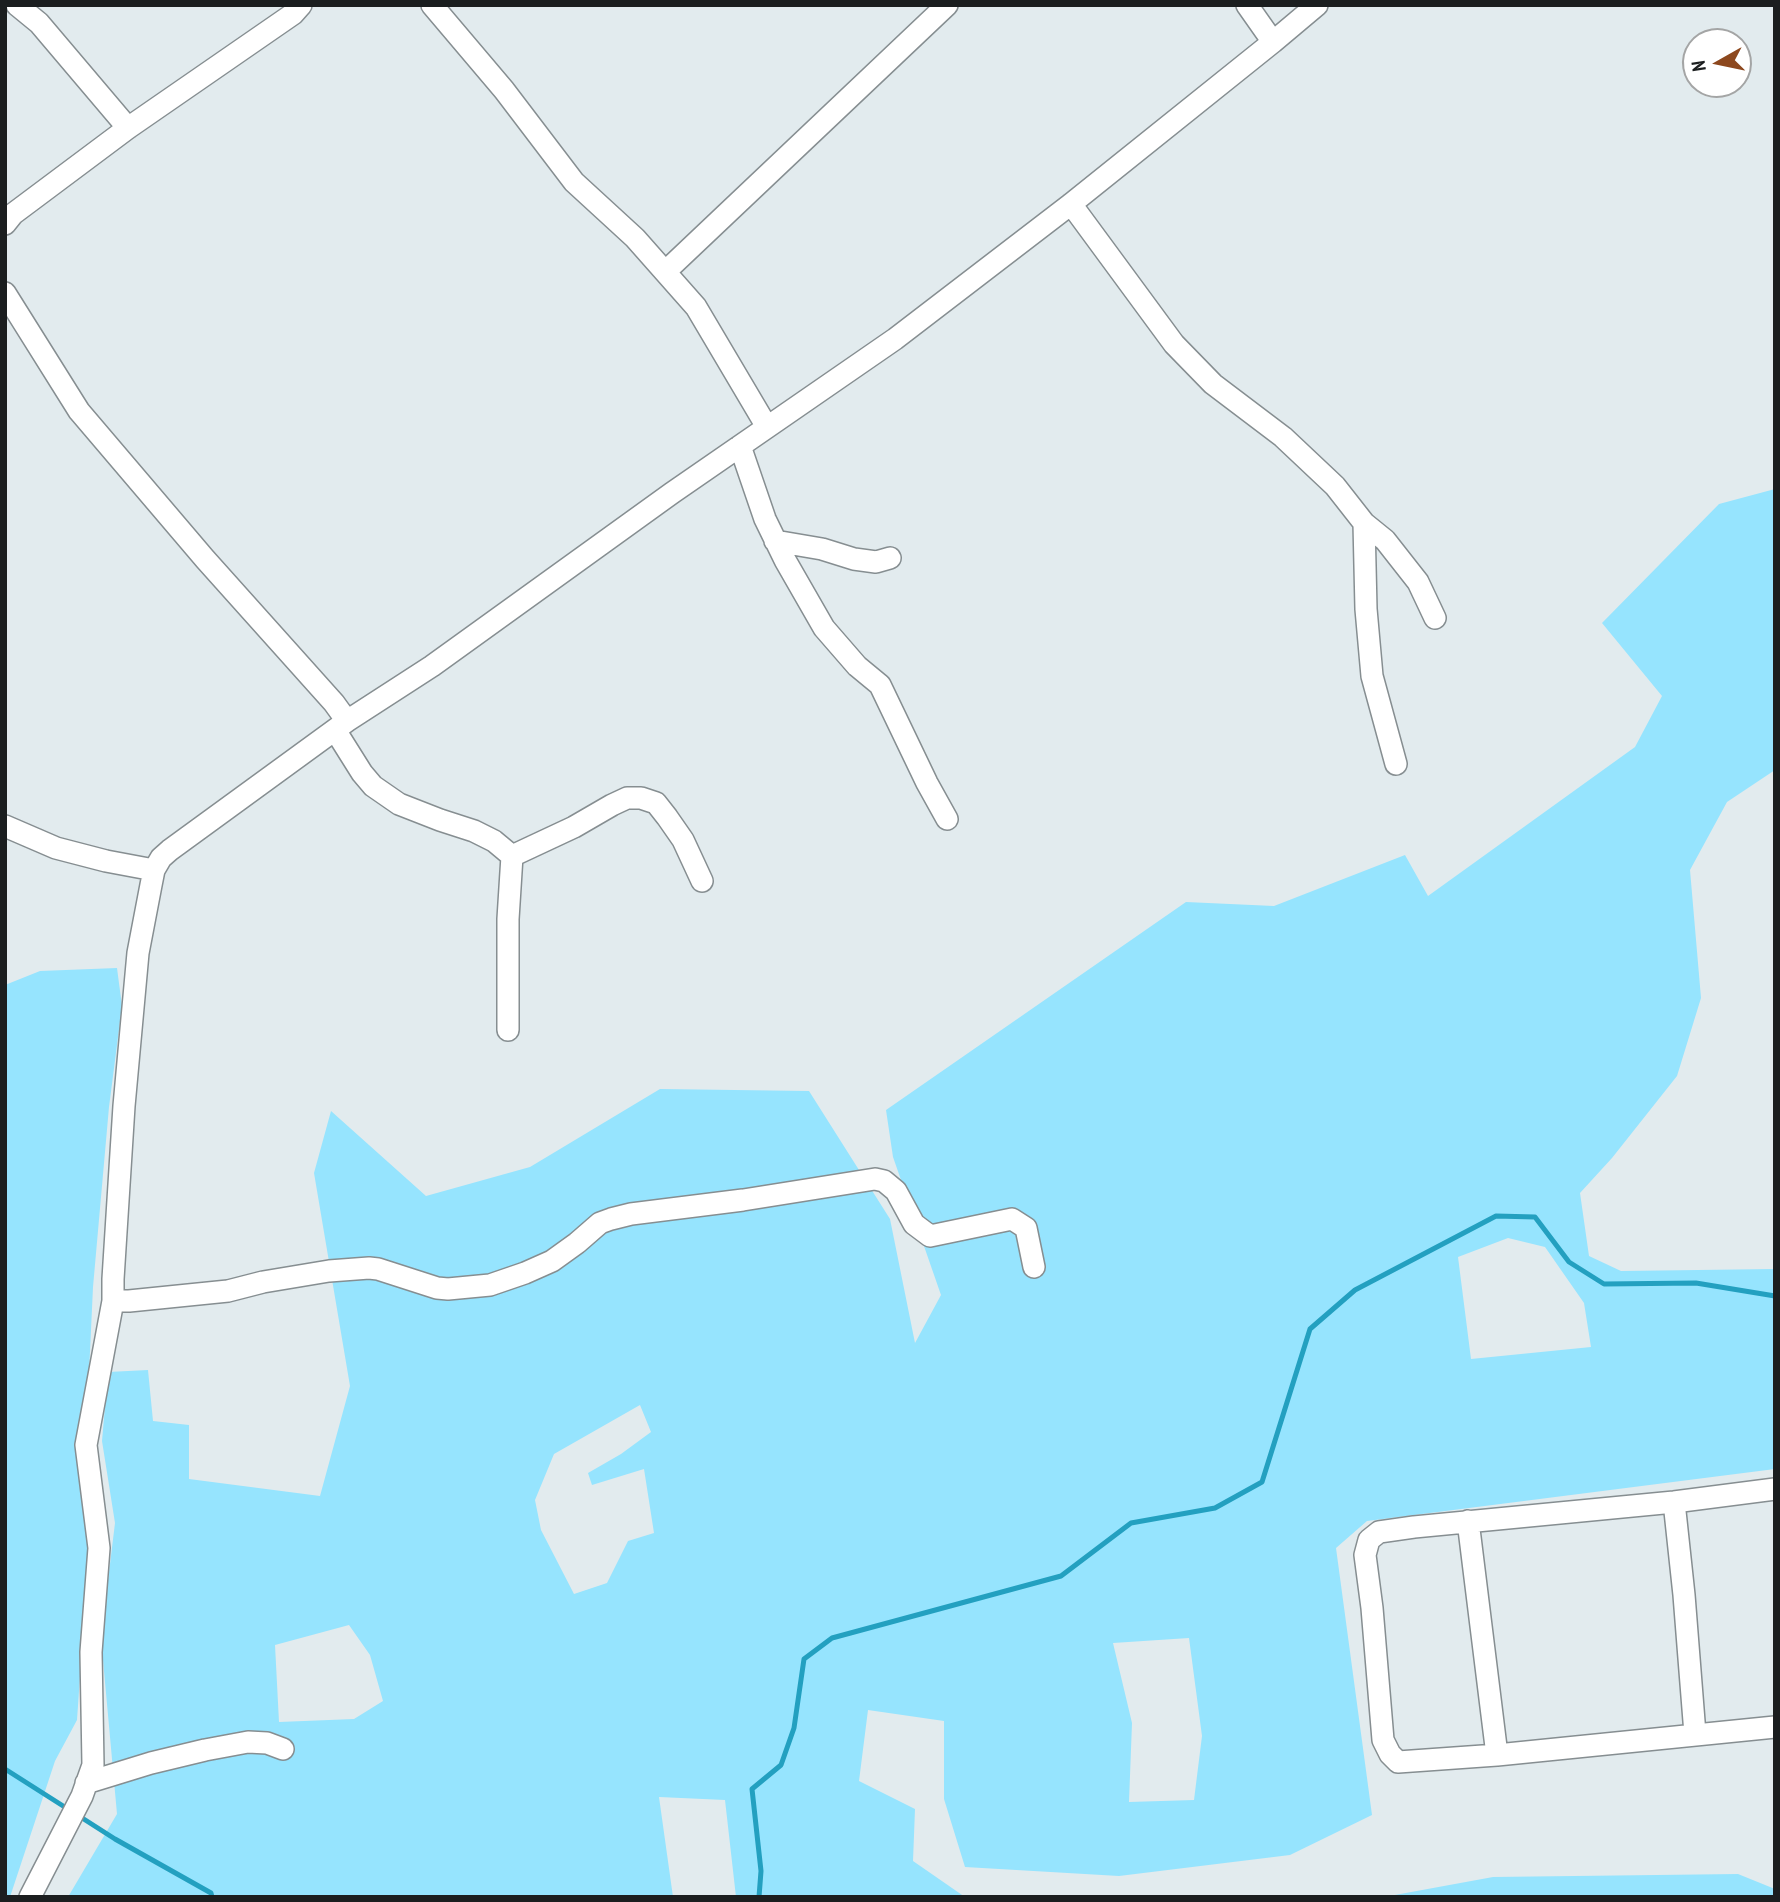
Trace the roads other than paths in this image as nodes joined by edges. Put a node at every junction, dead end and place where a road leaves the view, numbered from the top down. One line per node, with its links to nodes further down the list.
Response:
1 (17, 5): 8 (street)
2 (301, 5): 8 (street)
3 (432, 5): 11 (street)
4 (947, 5): 11 (street)
5 (1247, 5): 7 (street)
6 (1317, 5): 7 (street)
7 (1273, 42): 9 (street)
8 (128, 128): 10 (street)
9 (1070, 204): 13 (street); 15 (street)
10 (5, 224)
11 (665, 272): 13 (street)
12 (5, 293): 19 (street)
13 (767, 427): 14 (street)
14 (740, 446): 16 (street); 19 (street)
15 (1364, 523): 18 (street); 20 (street)
16 (775, 541): 17 (street); 21 (street)
17 (890, 558)
18 (1435, 618)
19 (341, 726): 23 (street); 24 (street)
20 (1396, 764)
21 (947, 819)
22 (5, 826): 24 (street)
23 (512, 856): 25 (street); 26 (street)
24 (154, 870): 28 (street)
25 (702, 881)
26 (509, 1030)
27 (1034, 1267): 28 (street)
28 (113, 1301): 36 (street)
29 (1775, 1489): 30 (street)
30 (1674, 1502): 31 (street); 33 (street)
31 (1468, 1521): 35 (street); 35 (street)
32 (1775, 1727): 33 (street)
33 (1695, 1734): 35 (street)
34 (283, 1749): 36 (street)
35 (1497, 1755)
36 (84, 1790): 37 (street)
37 (30, 1897)

